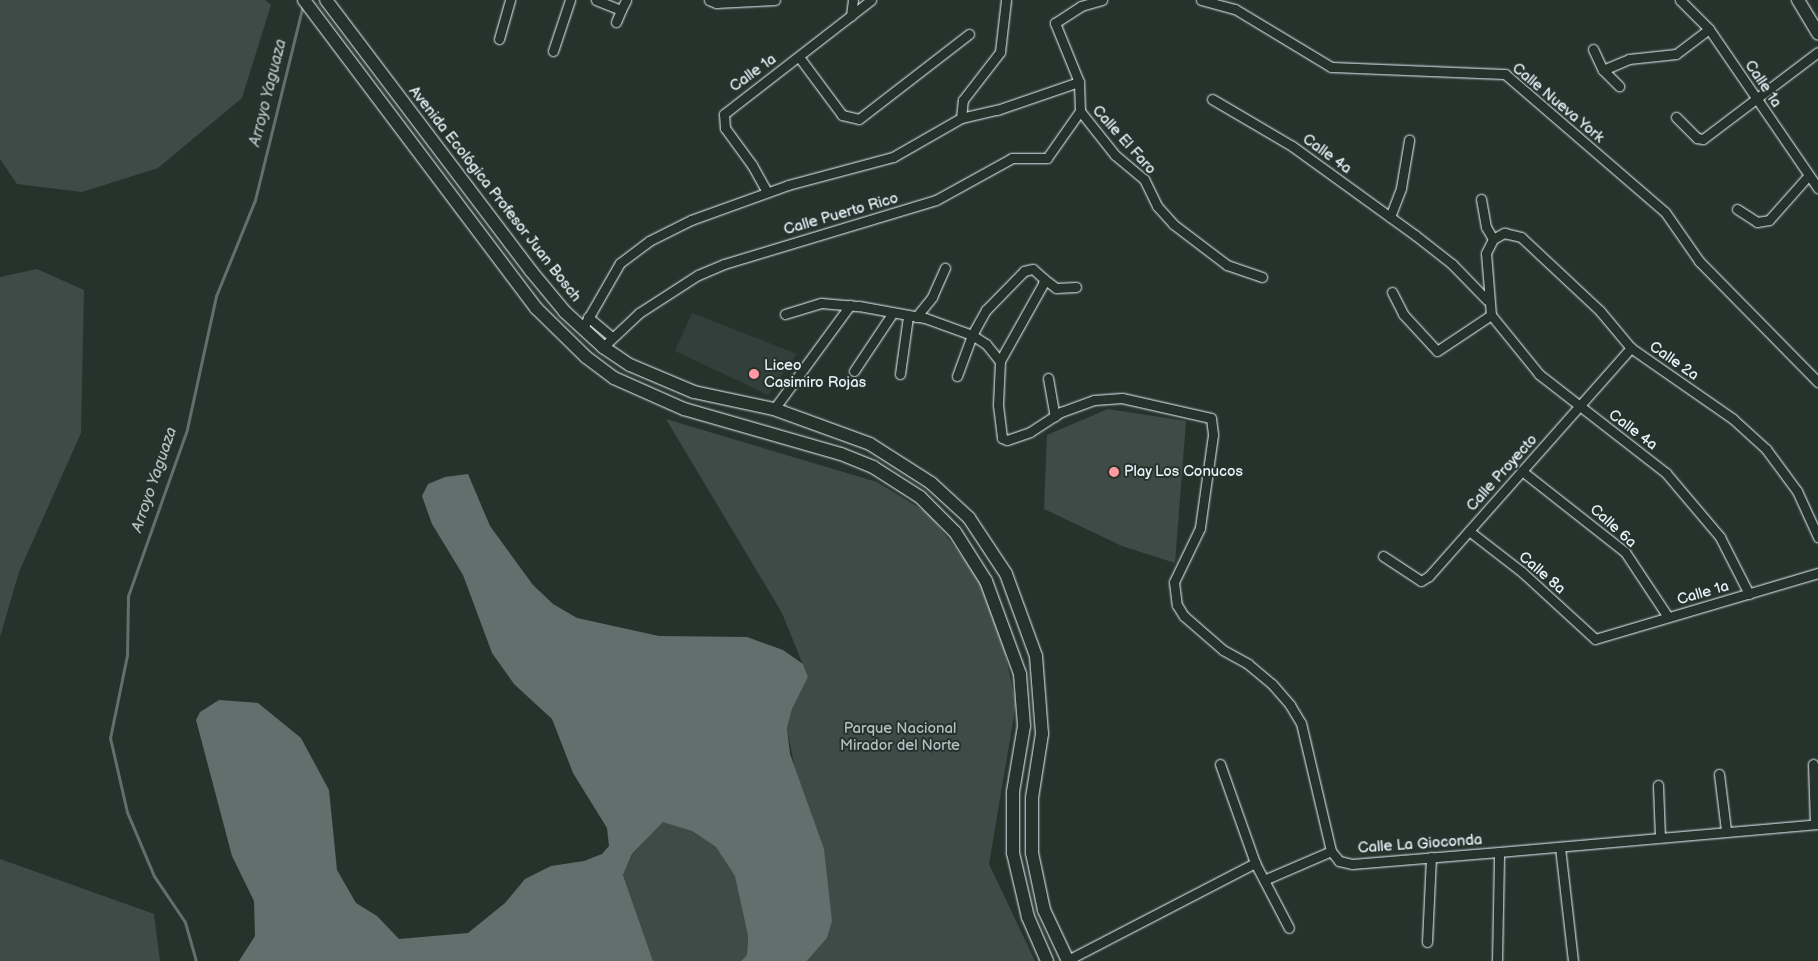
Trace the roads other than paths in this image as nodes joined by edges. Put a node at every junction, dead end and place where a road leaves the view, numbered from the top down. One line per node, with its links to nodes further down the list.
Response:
1 (304, 0): 32 (street)
2 (326, 0): 30 (street, Avenida Ecológica Profesor Juan Bosch)
3 (510, 0): 23 (street)
4 (570, 0): 25 (street)
5 (596, 0): 17 (street)
6 (626, 0): 17 (street)
7 (709, 0): 8 (street)
8 (775, 0)
9 (853, 0): 18 (street)
10 (871, 0): 18 (street, Calle 1a)
11 (1006, 0): 37 (street)
12 (1102, 0): 16 (street)
13 (1201, 0): 68 (street, Calle Nueva York)
14 (1680, 0): 20 (street, Calle 1a)
15 (1798, 0): 21 (street)
16 (1081, 3): 29 (street)
17 (621, 10): 19 (street)
18 (851, 16): 27 (street, Calle 1a)
19 (616, 22)
20 (1709, 29): 28 (street); 33 (street, Calle 1a)
21 (1818, 33)
22 (969, 34): 27 (street)
23 (499, 39)
24 (1593, 49): 28 (street)
25 (553, 51)
26 (1818, 52): 33 (street)
27 (799, 57): 41 (street, Calle 1a)
28 (1603, 70): 31 (street)
29 (1079, 82): 35 (street); 37 (street)
30 (389, 83): 32 (street); 58 (street, Avenida Ecológica Profesor Juan Bosch)
31 (1619, 86)
32 (374, 93): 95 (street)
33 (1757, 98): 36 (street); 39 (street, Calle 1a)
34 (1212, 99): 44 (street, Calle 4a)
35 (1080, 111): 47 (street, Calle El Faro); 60 (street, Calle Puerto Rico)
36 (1676, 117)
37 (961, 118): 41 (street)
38 (1410, 140): 44 (street)
39 (1808, 176): 40 (street, Calle 1a); 43 (street)
40 (1818, 188)
41 (766, 192): 56 (street)
42 (1481, 199): 45 (street)
43 (1737, 208)
44 (1390, 217): 51 (street, Calle 4a)
45 (1493, 239): 51 (street, Calle 4a); 62 (street, Calle 2a)
46 (945, 268): 57 (street)
47 (1262, 277)
48 (1044, 279): 49 (street); 59 (street); 63 (street)
49 (1076, 287)
50 (1392, 292): 55 (street)
51 (1488, 300): 55 (street, Calle 4a)
52 (850, 305): 53 (street); 54 (street); 70 (street)
53 (785, 314)
54 (892, 314): 57 (street); 64 (street)
55 (1491, 315): 69 (street, Calle 4a)
56 (588, 317): 58 (street); 60 (street)
57 (912, 317): 59 (street); 65 (street)
58 (582, 329): 61 (street, Avenida Ecológica Profesor Juan Bosch)
59 (972, 335): 63 (street); 66 (street)
60 (612, 337): 61 (street, Calle Puerto Rico)
61 (603, 347): 70 (street, Avenida Ecológica Profesor Juan Bosch)
62 (1631, 348): 69 (street, Calle Proyecto); 74 (street, Calle 2a)
63 (1000, 360): 71 (street)
64 (854, 371)
65 (900, 374)
66 (956, 376)
67 (1048, 378): 71 (street)
68 (1818, 382)
69 (1579, 406): 72 (street, Calle Proyecto); 77 (street, Calle 4a)
70 (774, 409): 96 (street, Avenida Ecológica Profesor Juan Bosch)
71 (1054, 416): 88 (street)
72 (1522, 471): 73 (street, Calle Proyecto); 78 (street, Calle 6a)
73 (1469, 531): 75 (street, Calle Proyecto); 79 (street, Calle 8a)
74 (1818, 537)
75 (1383, 556)
76 (1818, 573): 77 (street, Calle 1a)
77 (1748, 594): 78 (street, Calle 1a)
78 (1668, 617): 79 (street, Calle 1a)
79 (1595, 639)
80 (1220, 764): 91 (street)
81 (1813, 764): 84 (street)
82 (1719, 774): 85 (street)
83 (1658, 785): 86 (street)
84 (1817, 824): 85 (street, Calle La Gioconda)
85 (1726, 830): 86 (street, Calle La Gioconda)
86 (1660, 837): 87 (street, Calle La Gioconda)
87 (1560, 847): 89 (street, Calle La Gioconda); 98 (street)
88 (1331, 851): 90 (street, Calle La Gioconda); 92 (street)
89 (1499, 852): 90 (street, Calle La Gioconda); 97 (street)
90 (1431, 857): 94 (street)
91 (1255, 863): 92 (street); 96 (street)
92 (1264, 880): 93 (street)
93 (1288, 928)
94 (1427, 942)
95 (1047, 961)
96 (1068, 961)
97 (1497, 961)
98 (1573, 961)

